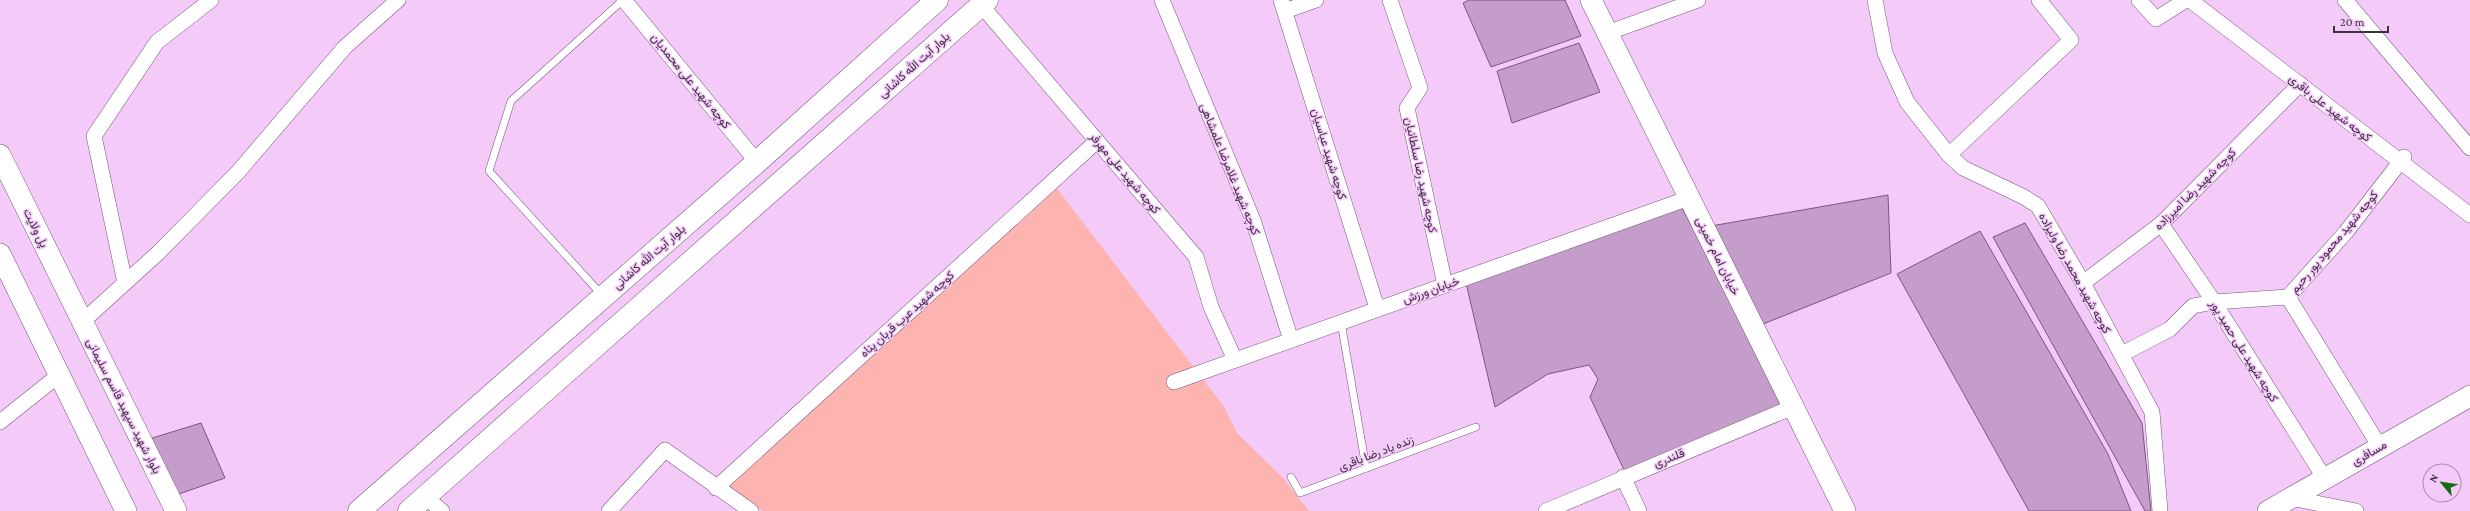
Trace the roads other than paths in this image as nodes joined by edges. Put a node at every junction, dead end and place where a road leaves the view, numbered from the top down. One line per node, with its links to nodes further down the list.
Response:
1 (211, 0): 30 (street)
2 (398, 0): 30 (street)
3 (623, 0): 25 (street, کوچه شهید علی محمدیان); 33 (lane)
4 (937, 0): 25 (main road, بلوار آیت الله کاشانی)
5 (1162, 0): 40 (street, کوچه شهید غلامرضا علمشاهی)
6 (1316, 0): 17 (street)
7 (1390, 0): 32 (street, کوچه شهید رضا سلطانیان)
8 (1591, 0): 18 (main road, خیابان امام خمینی)
9 (1698, 0): 18 (street)
10 (1875, 0): 23 (street, کوچه شهید محمد رضا ولیزاده)
11 (2039, 0): 23 (street)
12 (2139, 0): 13 (street)
13 (2186, 0)
14 (2190, 0): 19 (street, کوچه شهید علی باقری)
15 (2345, 0): 21 (street)
16 (984, 2): 20 (street, کوچه شهید علی مهرفر); 57 (main road, بلوار آیت الله کاشانی)
17 (1283, 5): 37 (street, کوچه شهید عباسیان)
18 (1607, 32): 26 (main road, خیابان امام خمینی)
19 (2300, 84): 24 (street, کوچه شهید علی باقری); 28 (street, کوچه شهید رضا امیرزاده)
20 (1097, 141): 42 (street, کوچه شهید علی مهرفر); 55 (street, کوچه شهید عرب قربان پناه)
21 (2470, 148)
22 (0, 155): 35 (main road, پل ولایت)
23 (1949, 155): 31 (street, کوچه شهید محمد رضا ولیزاده)
24 (2403, 160): 27 (street, کوچه شهید علی باقری); 34 (street, کوچه شهید محمود پور رحیم)
25 (757, 162): 33 (main road, بلوار آیت الله کاشانی)
26 (1689, 198): 32 (street, خیابان ورزش); 46 (main road, خیابان امام خمینی)
27 (2470, 215)
28 (2161, 224): 31 (street, کوچه شهید رضا امیرزاده); 36 (street, کوچه شهید علی حمید پور)
29 (0, 254): 43 (main road)
30 (125, 283): 38 (street)
31 (2083, 283): 41 (street, کوچه شهید محمد رضا ولیزاده)
32 (1445, 285): 37 (street, خیابان ورزش)
33 (603, 297): 54 (main road, بلوار آیت الله کاشانی)
34 (2288, 297): 36 (street, کوچه شهید محمود پور رحیم); 49 (street)
35 (71, 301): 38 (main road, بلوار شهید سپهبد قاسم سلیمانی)
36 (2214, 302): 41 (street, کوچه شهید محمود پور رحیم); 53 (street, کوچه شهید علی حمید پور)
37 (1377, 308): 39 (street, خیابان ورزش)
38 (82, 322): 59 (main road, بلوار شهید سپهبد قاسم سلیمانی)
39 (1341, 322): 40 (street, خیابان ورزش); 50 (lane)
40 (1292, 340): 42 (street, خیابان ورزش)
41 (2122, 354): 68 (street, کوچه شهید محمد رضا ولیزاده)
42 (1235, 360): 44 (street, خیابان ورزش)
43 (59, 375): 47 (street); 58 (main road)
44 (1174, 382)
45 (2470, 396): 49 (main road, مسافری)
46 (1793, 407): 52 (street, قلندری); 67 (main road, خیابان امام خمینی)
47 (0, 422)
48 (1476, 427): 50 (lane, زنده یاد رضا باقری)
49 (2380, 447): 53 (main road, مسافری)
50 (1366, 468): 51 (lane, زنده یاد رضا باقری)
51 (1291, 477)
52 (1623, 477): 65 (street, قلندری); 66 (street)
53 (2325, 479): 56 (main road, مسافری)
54 (391, 482): 60 (main road, بلوار آیت الله کاشانی); 61 (main road)
55 (716, 488): 63 (street); 64 (street)
56 (2291, 498): 69 (main road, مسافری); 70 (street)
57 (417, 504): 62 (street)
58 (126, 511)
59 (176, 511)
60 (359, 511)
61 (384, 511)
62 (442, 511)
63 (608, 511)
64 (751, 511)
65 (1546, 511)
66 (1639, 511)
67 (1845, 511)
68 (2160, 511)
69 (2268, 511)
70 (2356, 511)

